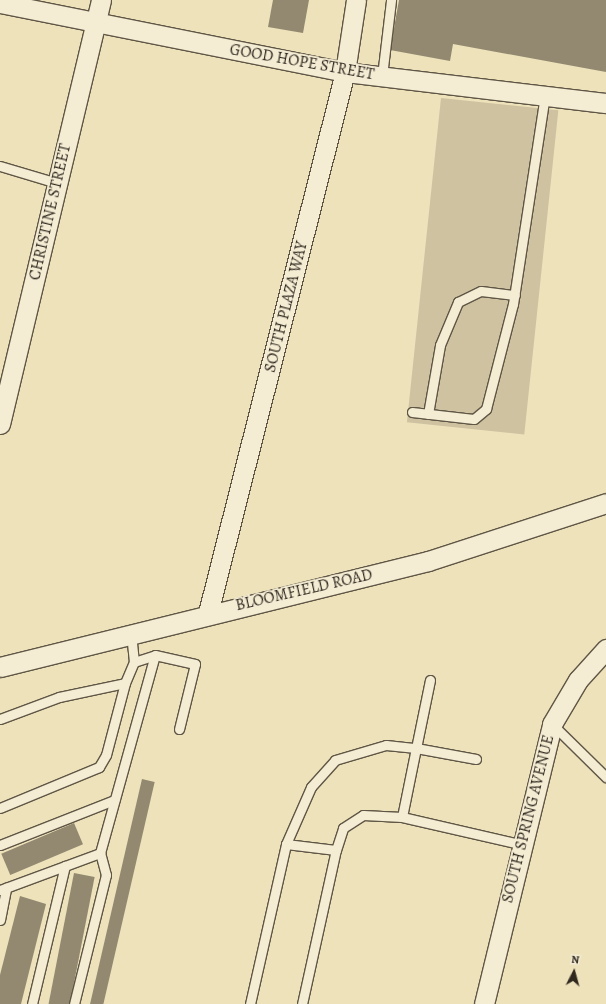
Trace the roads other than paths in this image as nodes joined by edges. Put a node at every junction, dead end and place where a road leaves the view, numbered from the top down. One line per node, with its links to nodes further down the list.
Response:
1 (101, 0): 5 (street, CHRISTINE STREET)
2 (356, 0): 6 (street, SOUTH PLAZA WAY)
3 (391, 0): 7 (lane)
4 (0, 3): 5 (street, GOOD HOPE STREET)
5 (95, 25): 6 (street, GOOD HOPE STREET); 11 (street, CHRISTINE STREET)
6 (345, 72): 7 (street, GOOD HOPE STREET); 17 (street, SOUTH PLAZA WAY)
7 (382, 76): 8 (street, GOOD HOPE STREET)
8 (545, 96): 9 (street, GOOD HOPE STREET); 12 (lane)
9 (606, 103)
10 (0, 166): 11 (lane)
11 (57, 183): 15 (street, CHRISTINE STREET)
12 (515, 295): 14 (lane); 14 (lane)
13 (412, 412): 14 (lane)
14 (428, 414)
15 (0, 424)
16 (606, 503): 17 (street, BLOOMFIELD ROAD)
17 (208, 613): 18 (street, BLOOMFIELD ROAD)
18 (131, 633): 21 (lane); 22 (street, BLOOMFIELD ROAD)
19 (606, 649): 26 (street, SOUTH SPRING AVENUE)
20 (154, 655): 21 (lane); 27 (lane); 31 (lane)
21 (134, 662): 24 (lane)
22 (0, 667)
23 (430, 680): 28 (lane)
24 (125, 683): 25 (lane); 32 (lane)
25 (0, 719)
26 (552, 724): 30 (lane); 35 (street, SOUTH SPRING AVENUE)
27 (179, 729)
28 (416, 748): 29 (lane); 33 (lane); 34 (lane)
29 (476, 759)
30 (606, 777)
31 (114, 800): 36 (lane); 38 (lane)
32 (0, 808)
33 (402, 816): 35 (lane); 37 (lane)
34 (286, 844): 37 (lane); 44 (lane)
35 (520, 844): 46 (street, SOUTH SPRING AVENUE)
36 (0, 845)
37 (336, 850): 45 (lane)
38 (100, 853): 39 (lane); 43 (lane)
39 (65, 866): 40 (lane); 42 (lane)
40 (3, 889): 41 (lane)
41 (0, 920)
42 (32, 1004)
43 (74, 1004)
44 (250, 1004)
45 (302, 1004)
46 (484, 1004)

